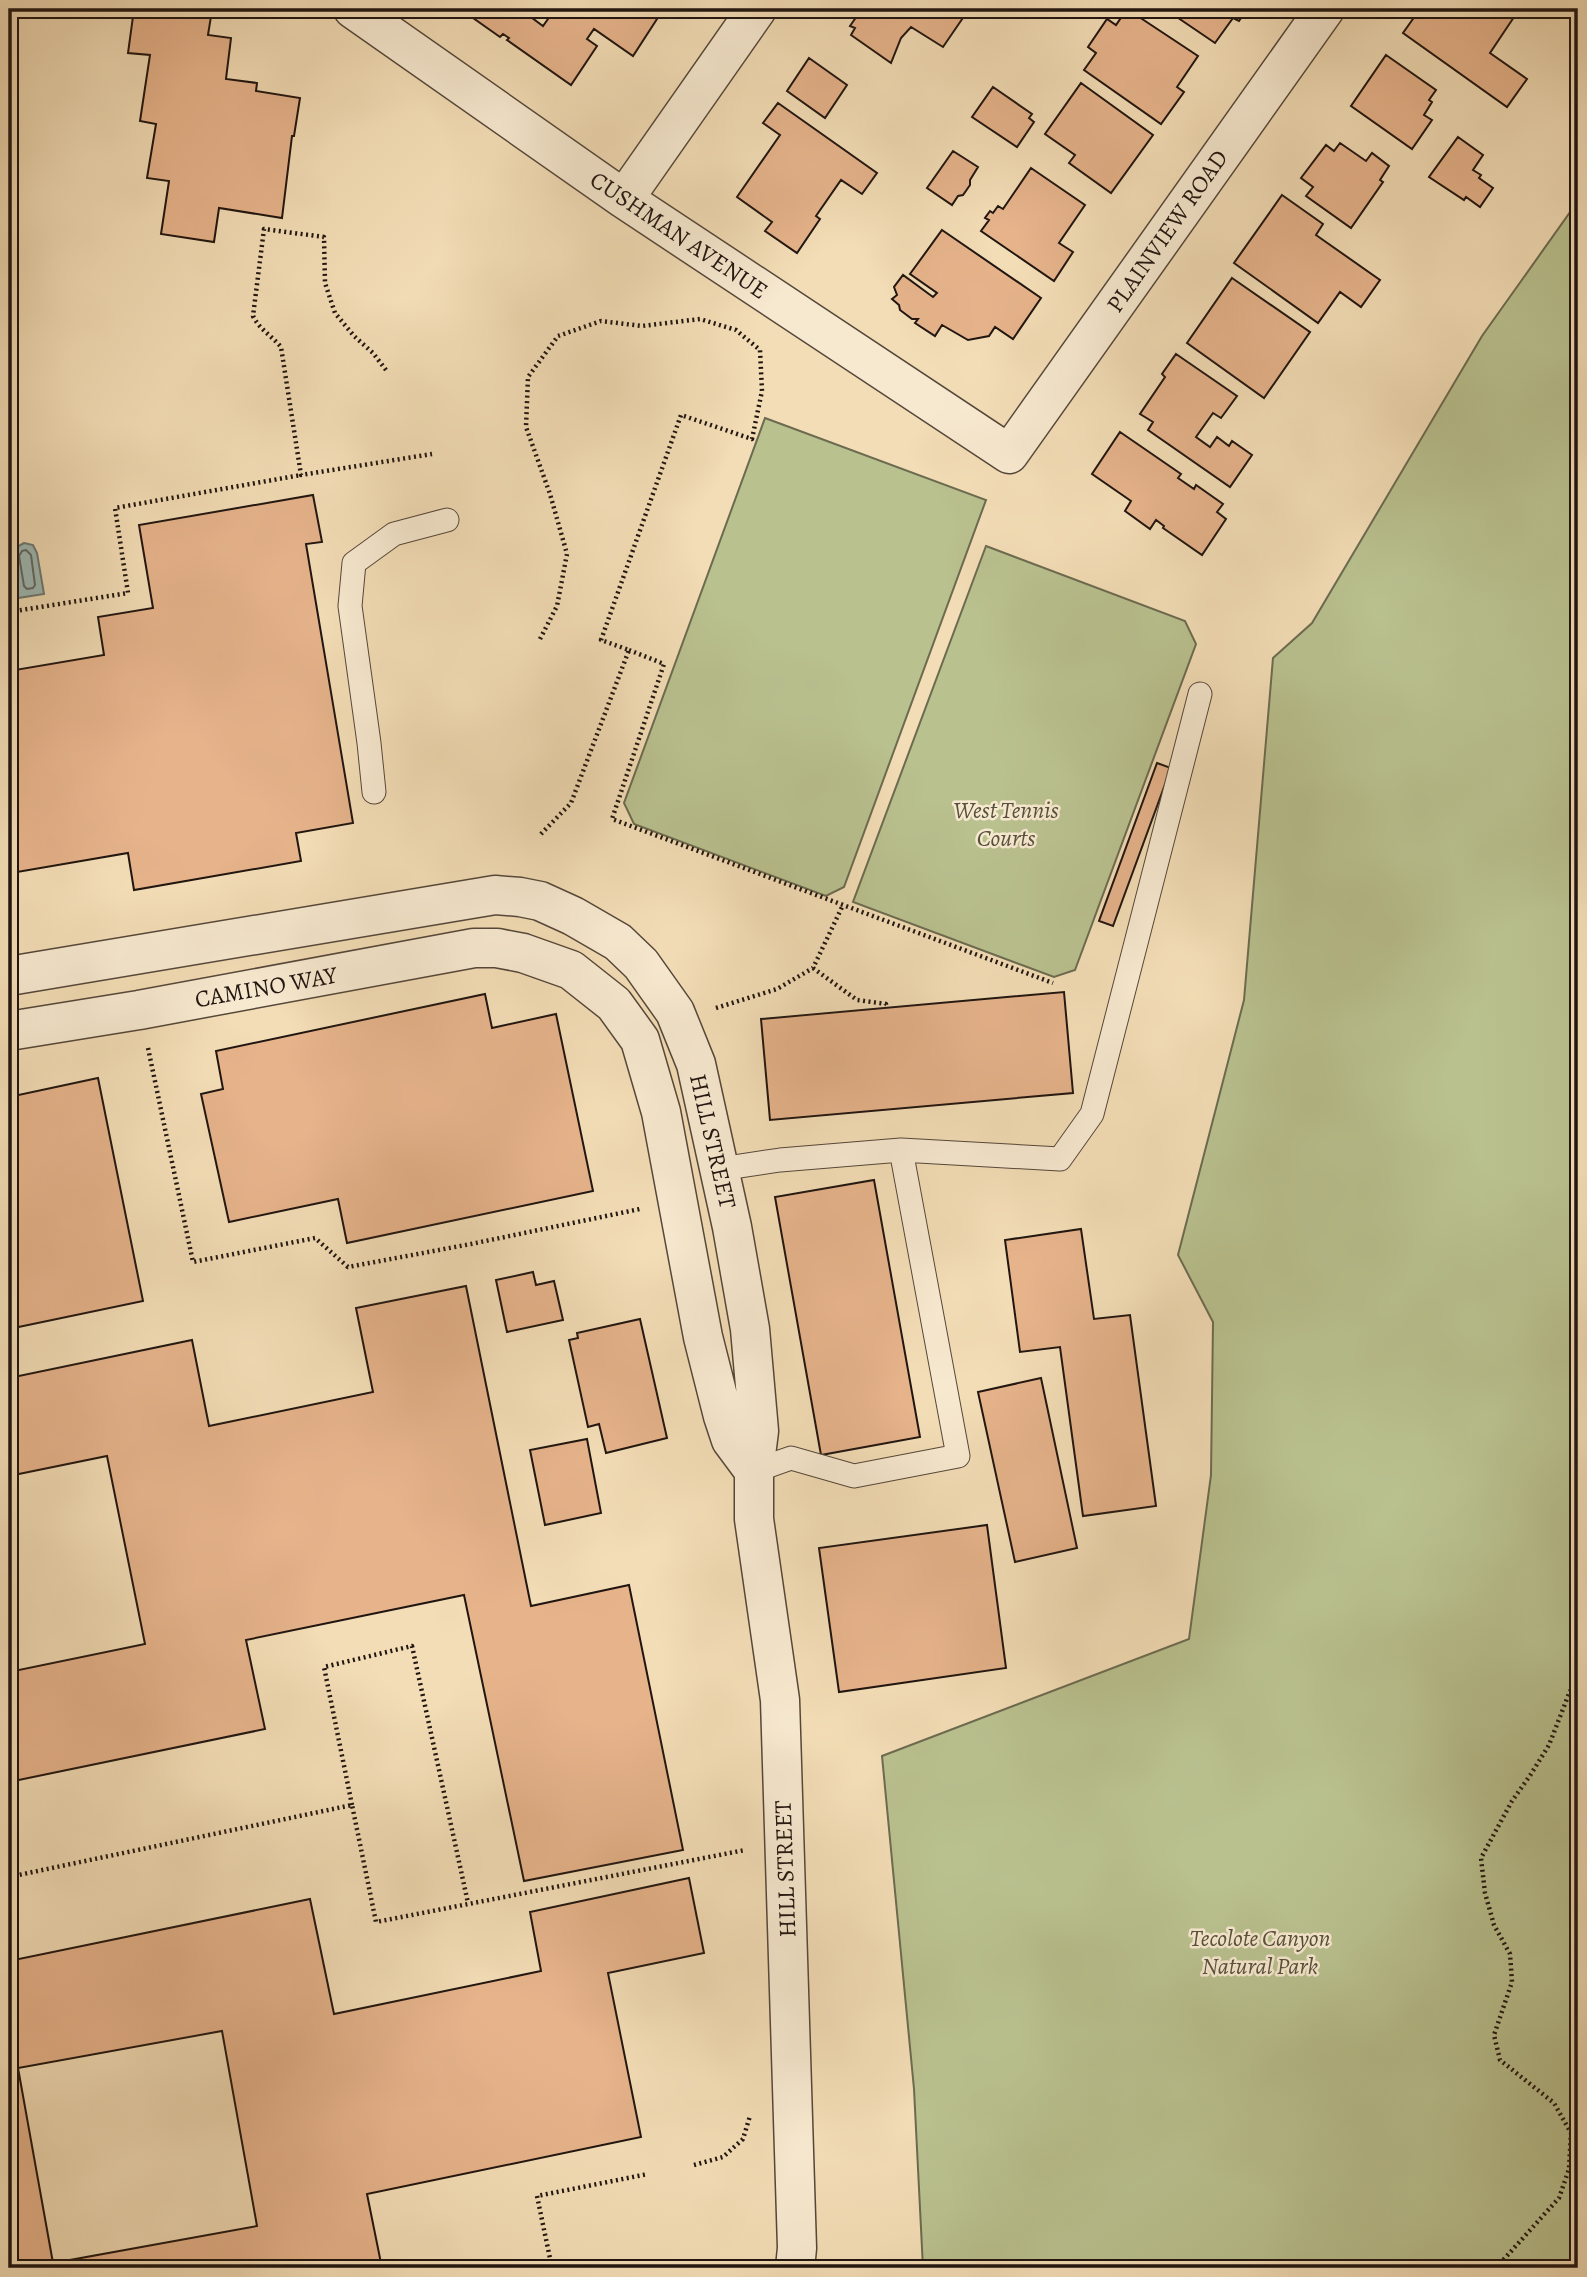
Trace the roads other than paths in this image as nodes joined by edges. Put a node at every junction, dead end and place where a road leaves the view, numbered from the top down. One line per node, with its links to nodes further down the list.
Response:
1 (353, 9): 4 (street, CUSHMAN AVENUE)
2 (757, 9): 4 (street)
3 (1325, 9): 5 (street, PLAINVIEW ROAD)
4 (624, 199): 5 (street, CUSHMAN AVENUE)
5 (1009, 454)
6 (447, 520): 8 (lane)
7 (1200, 694): 12 (lane)
8 (374, 792)
9 (523, 953): 11 (street, CAMINO WAY); 14 (street, HILL STREET)
10 (9, 976): 13 (street, HILL STREET)
11 (9, 1031)
12 (901, 1150): 13 (lane); 14 (lane)
13 (720, 1169): 14 (street, HILL STREET)
14 (754, 1471): 15 (street, HILL STREET)
15 (795, 2268)

